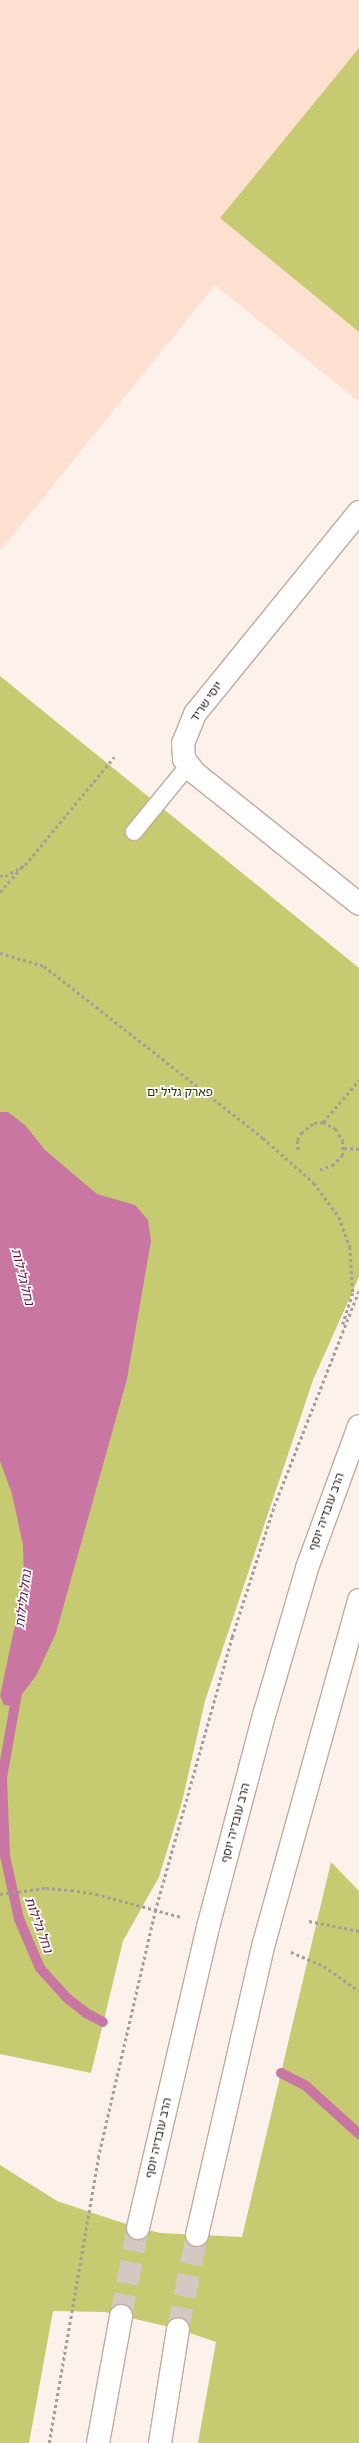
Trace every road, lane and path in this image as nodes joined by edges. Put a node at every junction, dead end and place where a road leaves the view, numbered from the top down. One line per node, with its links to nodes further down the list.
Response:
1 (359, 512): 3 (street, יוסי שריד)
2 (114, 757): 5 (path)
3 (188, 766): 4 (lane); 8 (street)
4 (134, 832)
5 (25, 865): 6 (path); 7 (path)
6 (0, 876)
7 (0, 892)
8 (359, 904)
9 (0, 953): 17 (path)
10 (359, 1080): 11 (path)
11 (323, 1122): 12 (path); 14 (path)
12 (344, 1148): 13 (path); 15 (path)
13 (359, 1149)
14 (298, 1150)
15 (320, 1170)
16 (359, 1290): 17 (path)
17 (339, 1337): 21 (path)
18 (359, 1426): 24 (street, הרב עובדיה יוסף)
19 (359, 1600): 25 (street)
20 (0, 1894): 21 (path)
21 (155, 1912): 28 (path)
22 (309, 1921): 23 (path)
23 (359, 1931)
24 (138, 2228)
25 (197, 2235)
26 (121, 2316): 29 (street)
27 (178, 2329): 30 (street)
28 (49, 2443)
29 (98, 2443)
30 (160, 2443)

